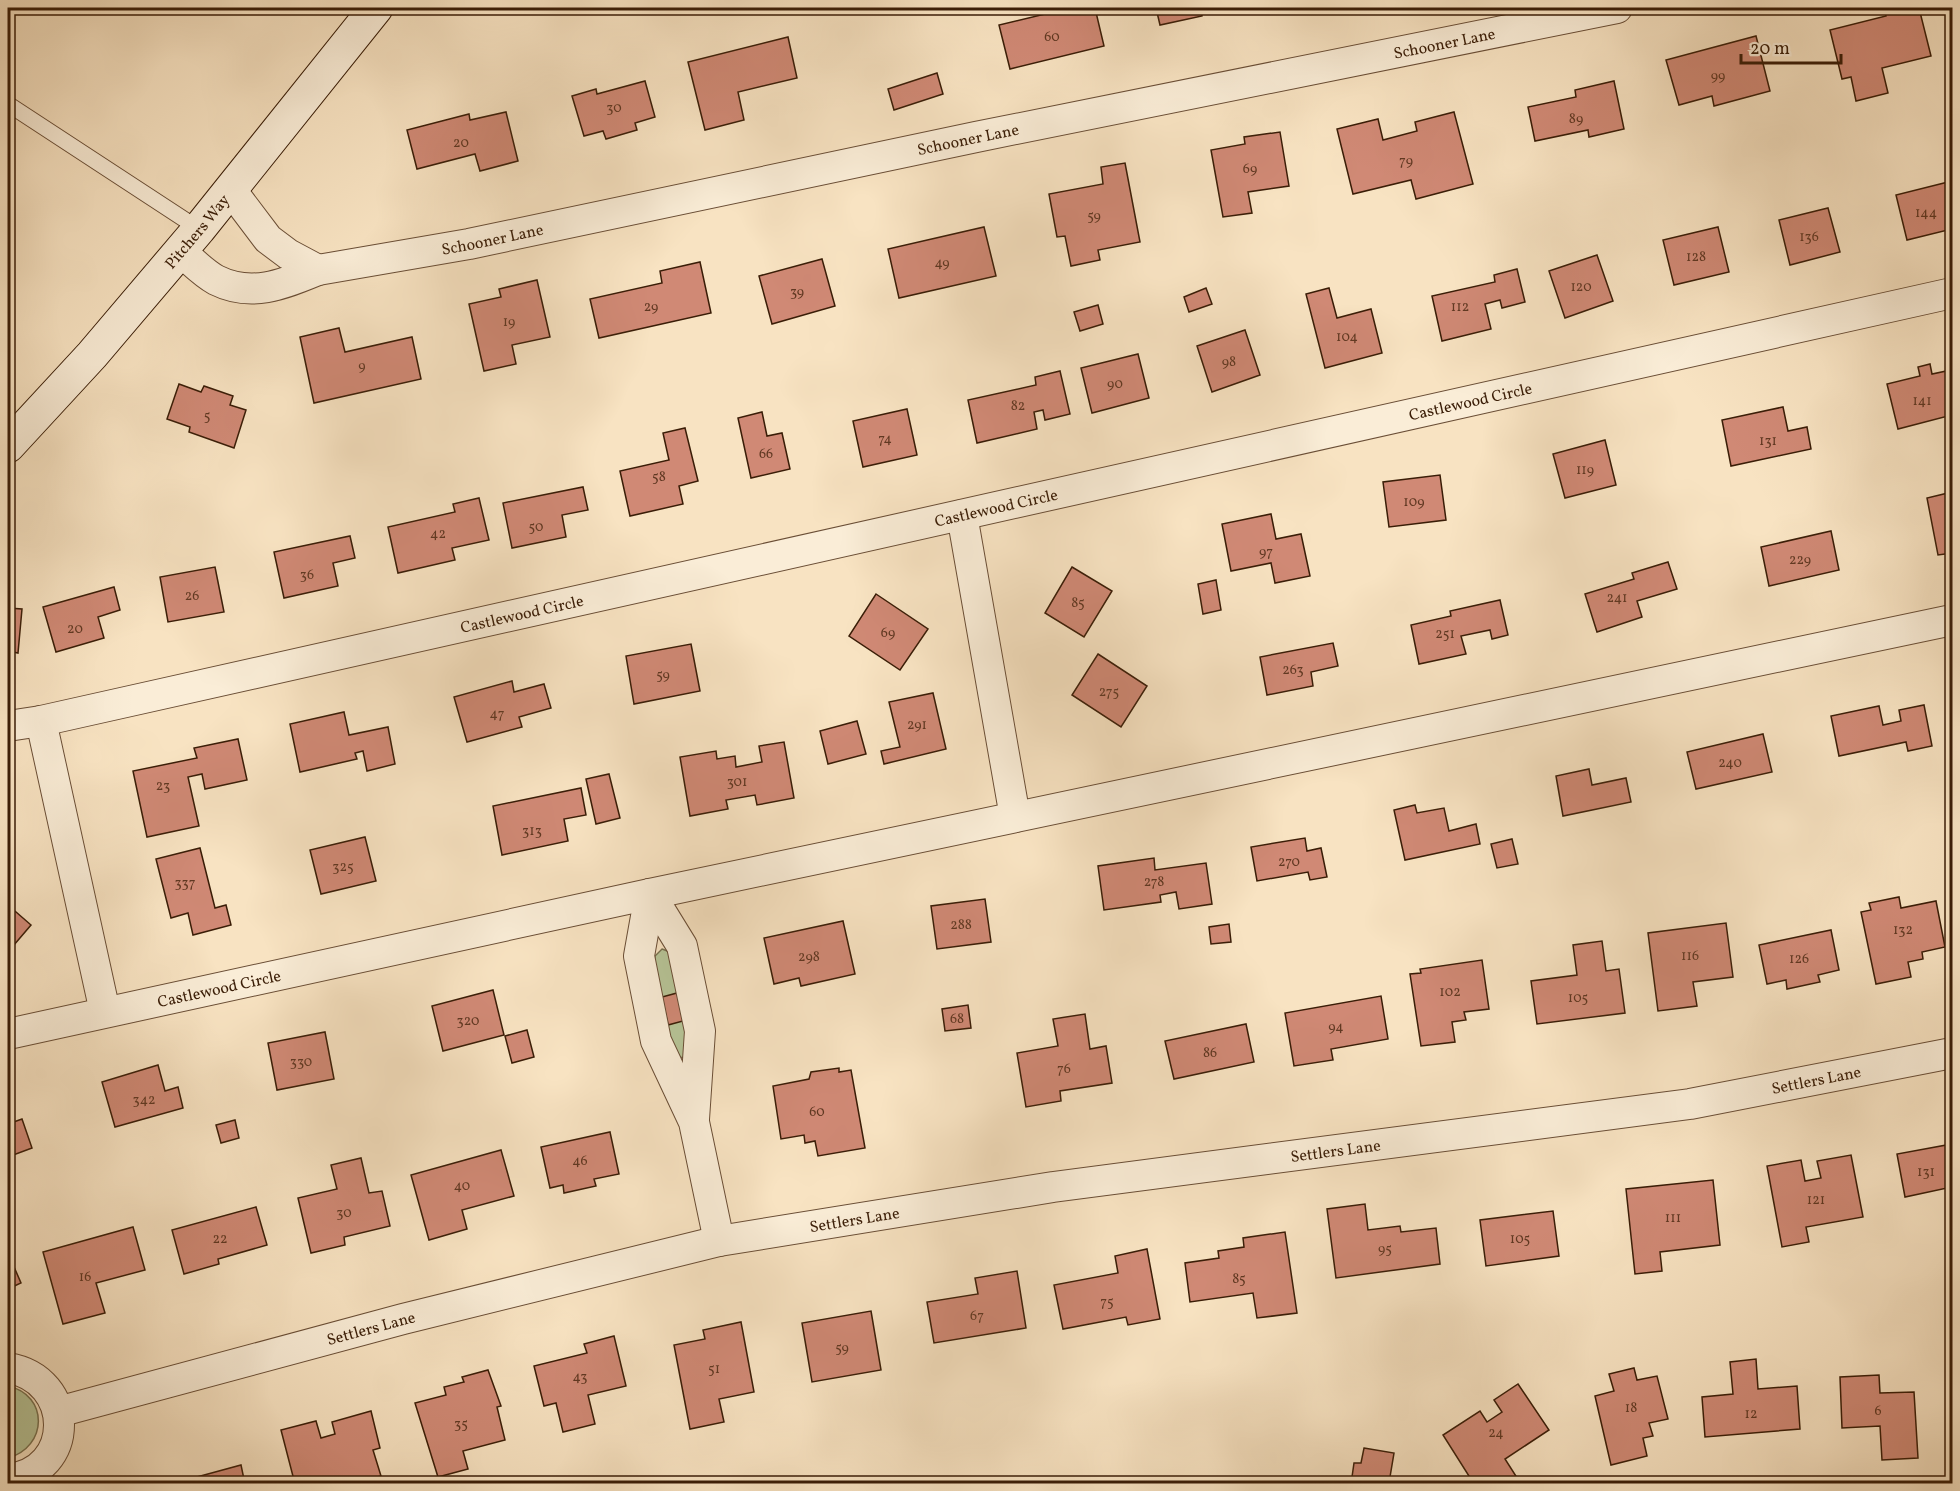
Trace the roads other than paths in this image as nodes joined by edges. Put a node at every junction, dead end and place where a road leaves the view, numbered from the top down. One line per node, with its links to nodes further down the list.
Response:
1 (376, 8): 4 (main road, Pitchers Way)
2 (1617, 8): 6 (street, Schooner Lane)
3 (8, 104): 5 (lane)
4 (231, 190): 5 (main road, Pitchers Way); 6 (street)
5 (189, 240): 6 (street, Schooner Lane); 8 (main road, Pitchers Way)
6 (318, 270)
7 (1953, 293): 9 (street, Castlewood Circle)
8 (8, 446)
9 (962, 515): 11 (street, Castlewood Circle); 13 (street)
10 (1953, 620): 13 (street, Castlewood Circle)
11 (41, 721): 12 (street, Castlewood Circle); 15 (street)
12 (8, 726)
13 (1015, 817): 14 (street, Castlewood Circle)
14 (650, 894): 15 (street, Castlewood Circle); 18 (street); 18 (street)
15 (105, 1012): 16 (street, Castlewood Circle)
16 (8, 1034)
17 (1953, 1053): 19 (street, Settlers Lane)
18 (694, 1122): 19 (street)
19 (719, 1241): 21 (street, Settlers Lane)
20 (8, 1368): 21 (street)
21 (58, 1412): 22 (street)
22 (8, 1479)

